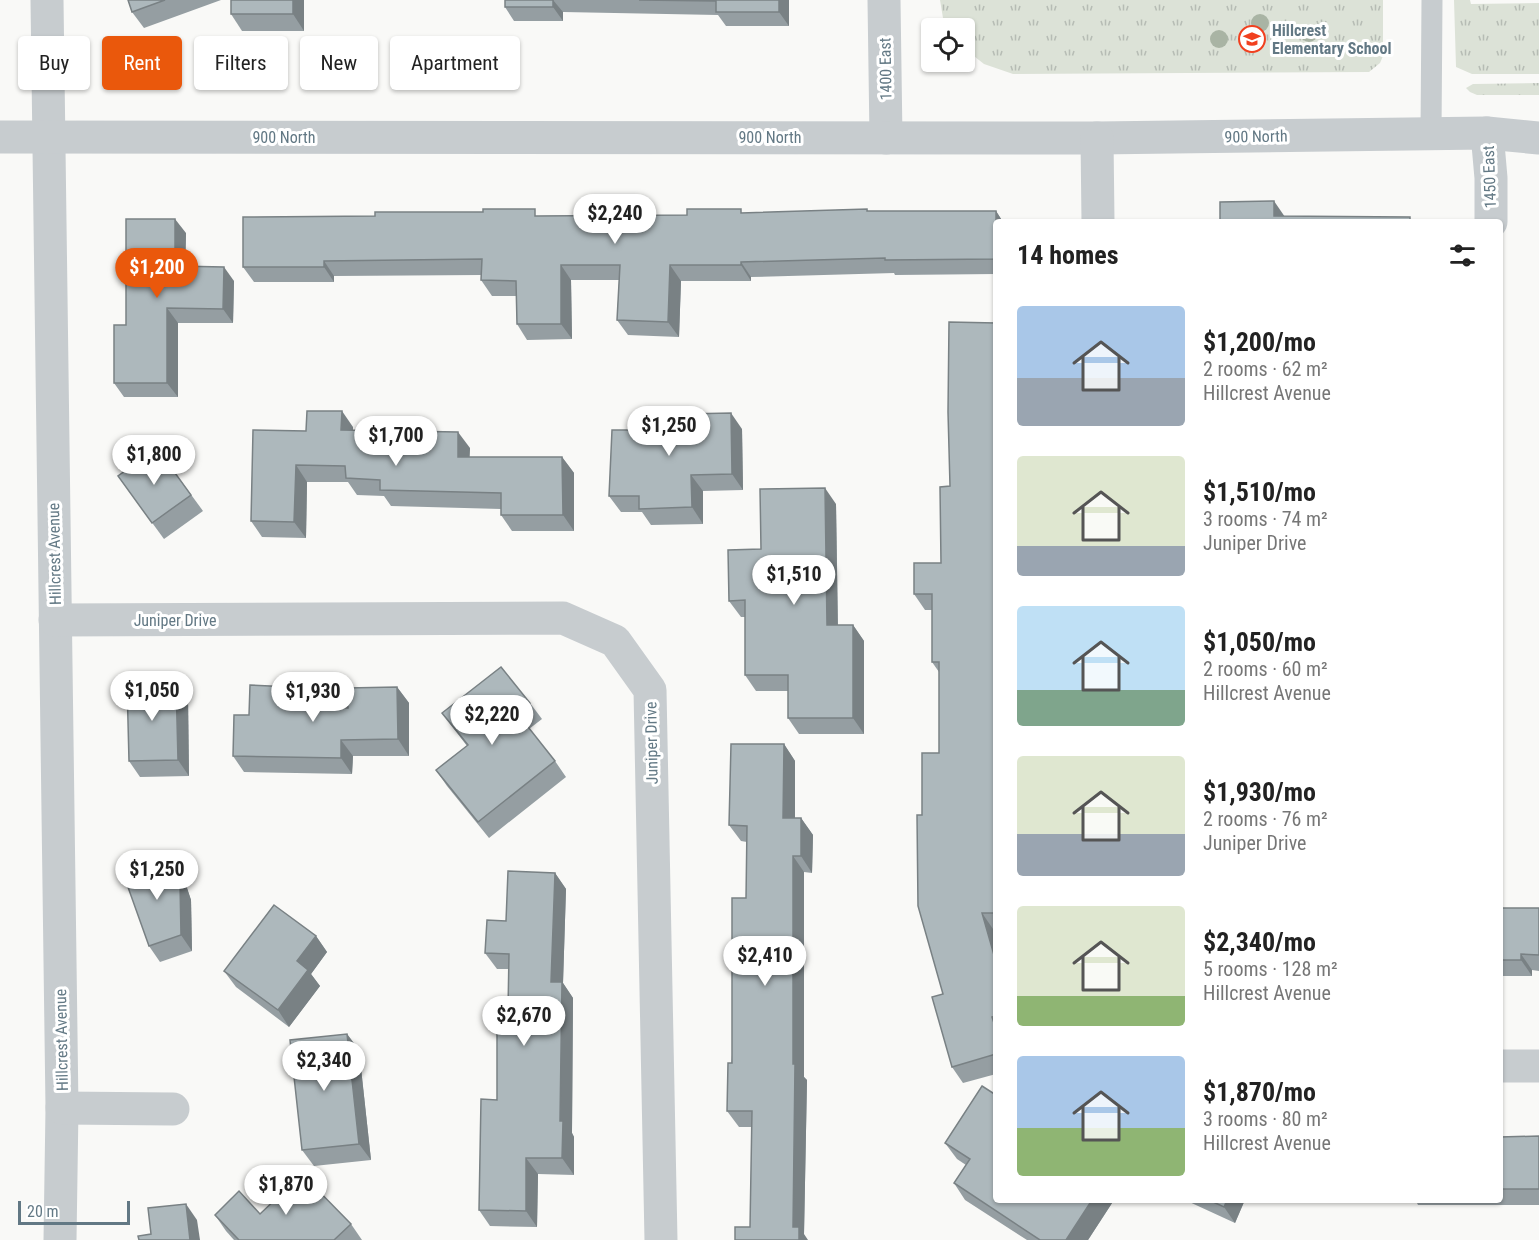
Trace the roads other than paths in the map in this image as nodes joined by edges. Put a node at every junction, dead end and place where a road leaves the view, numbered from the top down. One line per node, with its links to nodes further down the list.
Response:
1 (47, 0): 7 (street, Hillcrest Avenue)
2 (884, 0): 8 (street, 1400 East)
3 (1432, 0): 4 (lane)
4 (1431, 133): 5 (street, 900 North); 9 (street, 900 North)
5 (1487, 133): 10 (street, 900 North); 12 (street, 1450 East)
6 (0, 137): 7 (street, 900 North)
7 (49, 138): 8 (street, 900 North); 13 (street, Hillcrest Avenue)
8 (886, 138): 9 (street, 900 North)
9 (1097, 138): 11 (street)
10 (1539, 138)
11 (1098, 219)
12 (1491, 219)
13 (55, 620): 16 (street, Hillcrest Avenue); 19 (street, Juniper Drive)
14 (1503, 1066): 15 (street)
15 (1539, 1066)
16 (62, 1108): 17 (street, Hillcrest Avenue); 18 (street, Hillcrest Avenue)
17 (173, 1109)
18 (60, 1240)
19 (660, 1240)

